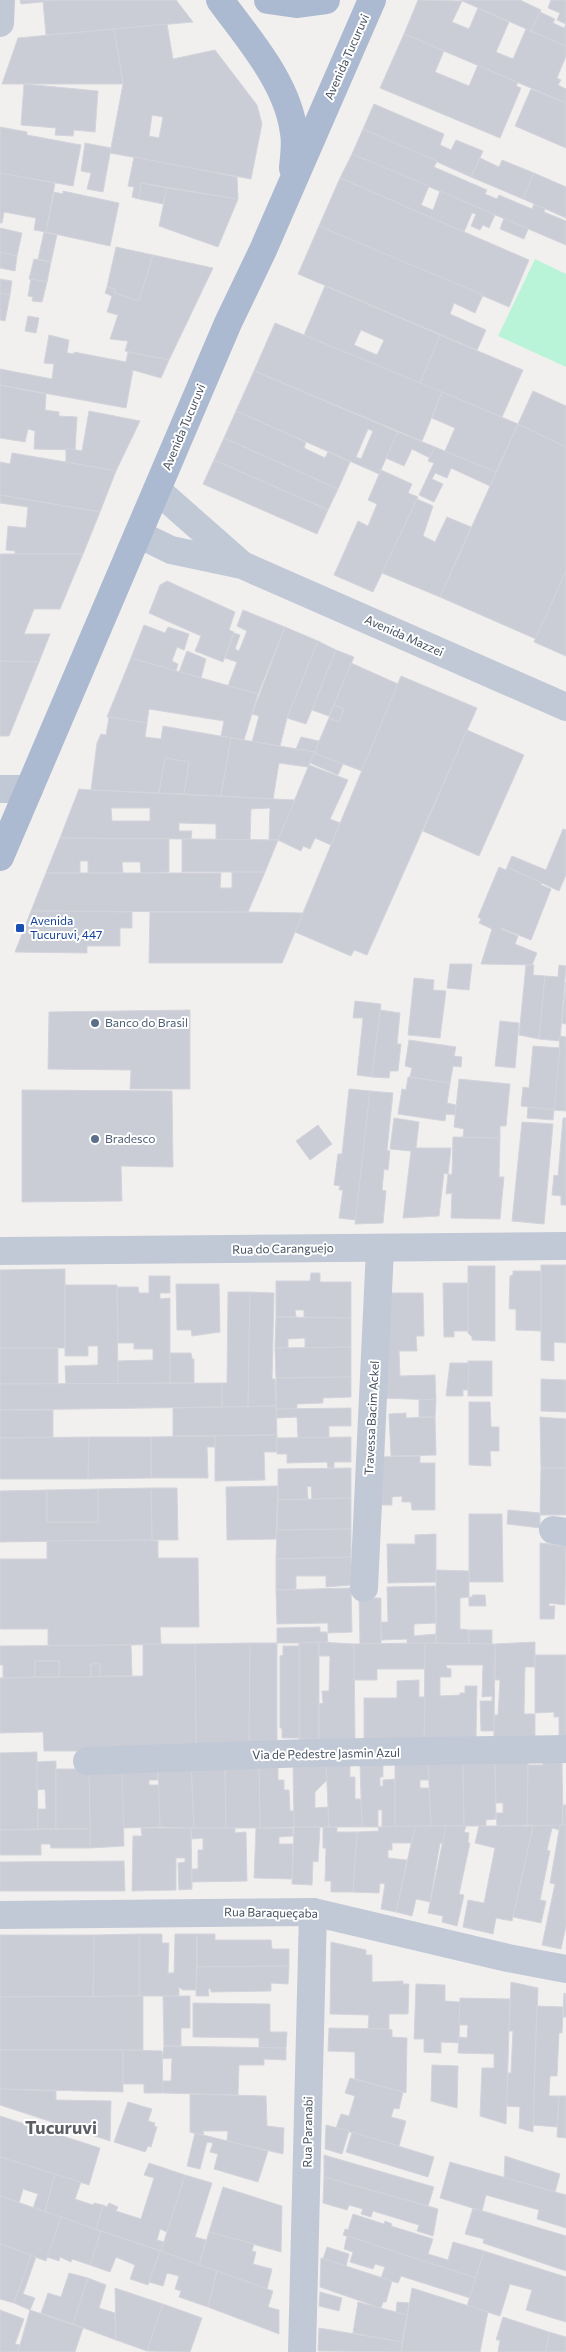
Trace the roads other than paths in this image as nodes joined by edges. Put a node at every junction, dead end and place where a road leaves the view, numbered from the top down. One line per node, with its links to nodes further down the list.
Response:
1 (1, 0): 6 (street)
2 (220, 0): 7 (main road)
3 (268, 0): 4 (main road)
4 (326, 0)
5 (372, 0): 7 (main road, Avenida Tucuruvi)
6 (0, 23)
7 (292, 181): 8 (main road, Avenida Tucuruvi)
8 (157, 490): 9 (main road, Avenida Tucuruvi); 10 (street, Avenida Mazzei)
9 (138, 534): 10 (street, Avenida Mazzei); 12 (main road, Avenida Tucuruvi)
10 (242, 565): 11 (street, Avenida Mazzei)
11 (566, 707)
12 (29, 789): 13 (street); 14 (main road, Avenida Tucuruvi)
13 (0, 790)
14 (0, 857)
15 (566, 1246): 16 (street, Rua do Caranguejo)
16 (380, 1248): 17 (street, Rua do Caranguejo); 18 (street, Travessa Bacim Ackel)
17 (0, 1251)
18 (364, 1588)
19 (566, 1749): 20 (street, Via de Pedestre Jasmin Azul)
20 (87, 1761)
21 (313, 1912): 22 (street, Rua Baraqueçaba); 23 (street, Rua Baraqueçaba); 24 (street, Rua Paranabi)
22 (0, 1915)
23 (566, 1969)
24 (302, 2352)

